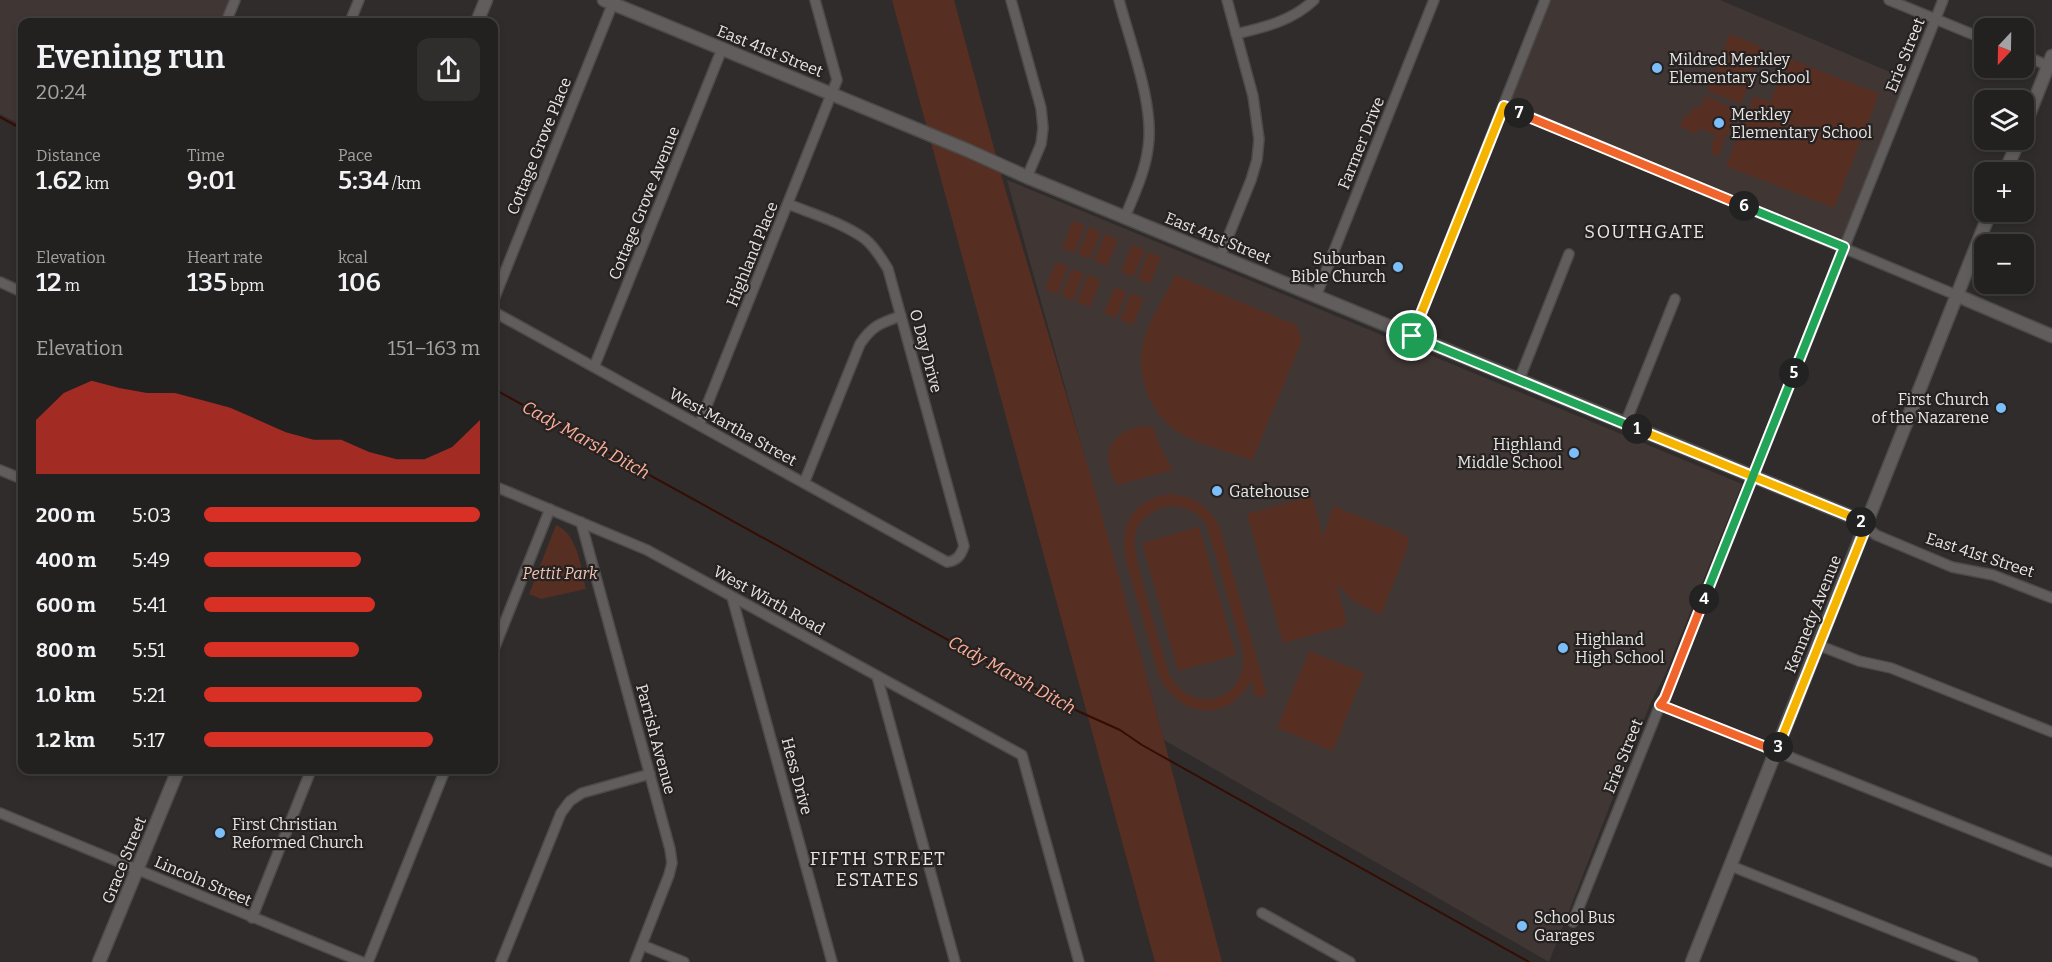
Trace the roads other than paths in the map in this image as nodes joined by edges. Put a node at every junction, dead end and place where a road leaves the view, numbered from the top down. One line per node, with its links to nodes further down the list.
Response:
1 (235, 0): 14 (street)
2 (359, 0): 15 (street)
3 (486, 0): 16 (street)
4 (815, 0): 23 (street)
5 (1011, 0): 26 (street)
6 (1119, 0): 28 (street)
7 (1227, 0): 18 (street)
8 (1314, 0): 18 (street)
9 (1434, 0): 37 (street, Farmer Drive)
10 (1545, 0): 25 (street)
11 (1889, 0): 17 (street)
12 (1943, 0): 17 (street, Erie Street)
13 (609, 2): 20 (street, East 41st Street); 34 (street, Cottage Grove Place)
14 (228, 18)
15 (352, 18)
16 (479, 18)
17 (1936, 19): 19 (street); 30 (street, Erie Street)
18 (1236, 34): 32 (street)
19 (1974, 35)
20 (722, 49): 23 (street, East 41st Street); 43 (street, Cottage Grove Avenue)
21 (2034, 60): 22 (street)
22 (2049, 68): 24 (street)
23 (832, 94): 26 (street, East 41st Street); 27 (street, Highland Place)
24 (2034, 103)
25 (1504, 106): 30 (street); 41 (street)
26 (1027, 177): 28 (street, East 41st Street)
27 (788, 204): 40 (street, O Day Drive); 46 (street, Highland Place)
28 (1125, 217): 32 (street, East 41st Street)
29 (1986, 222): 36 (street, Kennedy Avenue)
30 (1844, 247): 36 (street); 48 (street, Erie Street)
31 (1569, 254): 44 (street)
32 (1220, 256): 37 (street, East 41st Street)
33 (0, 282): 35 (street)
34 (498, 289)
35 (18, 290)
36 (1956, 295): 42 (street); 54 (street, Kennedy Avenue)
37 (1316, 296): 41 (street, East 41st Street)
38 (1675, 299): 45 (street)
39 (498, 314): 43 (street, West Martha Street)
40 (901, 316): 50 (street); 55 (street, O Day Drive)
41 (1412, 336): 44 (street, East 41st Street)
42 (2052, 336)
43 (594, 367): 46 (street, West Martha Street)
44 (1519, 380): 45 (street, East 41st Street)
45 (1625, 424): 48 (street, East 41st Street)
46 (699, 425): 50 (street, West Martha Street)
47 (0, 470): 49 (street)
48 (1753, 477): 54 (street, East 41st Street); 61 (street, Erie Street)
49 (18, 478)
50 (804, 483): 55 (street, West Martha Street)
51 (498, 488): 52 (street, West Wirth Road)
52 (550, 509): 53 (street, West Wirth Road); 58 (street)
53 (581, 522): 56 (street, West Wirth Road); 67 (street, Parrish Avenue)
54 (1866, 527): 57 (street, East 41st Street); 59 (street, Kennedy Avenue)
55 (958, 558)
56 (732, 597): 60 (street, West Wirth Road); 82 (street, Hess Drive)
57 (2052, 598)
58 (498, 639)
59 (1818, 645): 62 (street); 63 (street, Kennedy Avenue)
60 (877, 676): 83 (street); 84 (street, West Wirth Road)
61 (1660, 705): 63 (street); 74 (street, Erie Street)
62 (2052, 732)
63 (1776, 751): 69 (street); 70 (street, Kennedy Avenue)
64 (176, 774): 71 (street, Grace Street)
65 (309, 774): 73 (street)
66 (443, 774): 78 (street)
67 (650, 774): 75 (street, Parrish Avenue); 79 (street)
68 (0, 813): 71 (street, Lincoln Street)
69 (2052, 862)
70 (1731, 866): 86 (street, Kennedy Avenue); 87 (street)
71 (138, 870): 73 (street, Lincoln Street); 76 (street, Grace Street)
72 (1262, 913): 85 (street)
73 (252, 918): 77 (street, Lincoln Street)
74 (1573, 922)
75 (642, 945): 80 (street, Parrish Avenue); 81 (street)
76 (99, 962)
77 (362, 962)
78 (368, 962)
79 (501, 962)
80 (635, 962)
81 (684, 962)
82 (832, 962)
83 (955, 962)
84 (1079, 962)
85 (1350, 962)
86 (1692, 962)
87 (1972, 962)

